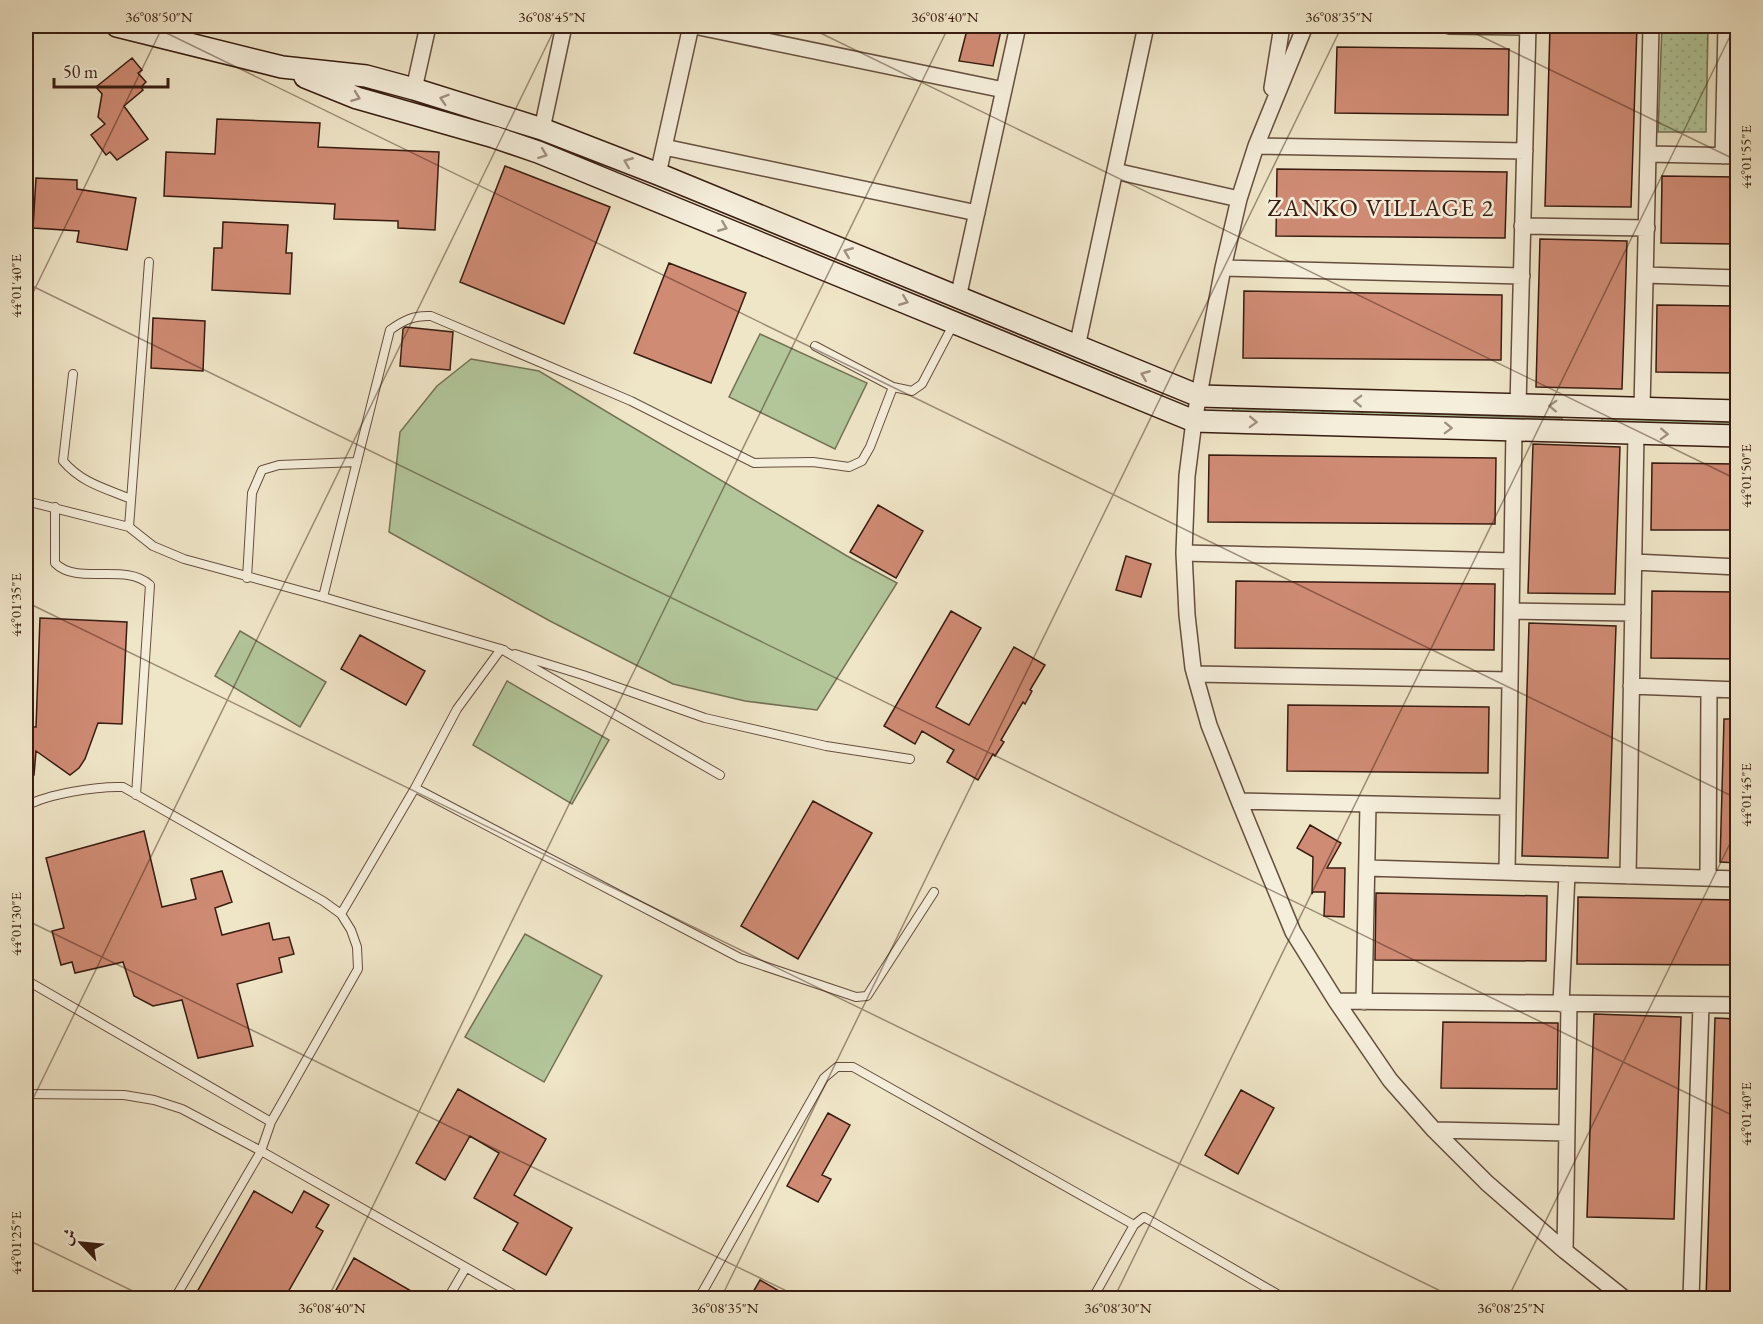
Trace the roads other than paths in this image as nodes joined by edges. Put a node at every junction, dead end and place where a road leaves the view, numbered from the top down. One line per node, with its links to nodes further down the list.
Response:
1 (117, 26): 13 (street)
2 (428, 26): 14 (street)
3 (564, 26): 17 (street)
4 (693, 26): 15 (street); 19 (street)
5 (1018, 26): 15 (street)
6 (1146, 26): 23 (street)
7 (1282, 26): 16 (street)
8 (1305, 26): 16 (street)
9 (1449, 26): 10 (street)
10 (1528, 26): 20 (street)
11 (1651, 26): 21 (street)
12 (1726, 26): 22 (street)
13 (282, 67): 14 (street); 30 (street, one-way to 30)
14 (414, 89): 17 (street, one-way to 14)
15 (1004, 90): 26 (street)
16 (1267, 116): 18 (street)
17 (542, 129): 24 (street, one-way to 17)
18 (1256, 146): 20 (street); 25 (street)
19 (664, 147): 24 (street); 26 (street)
20 (1525, 151): 28 (street)
21 (1648, 154): 22 (street); 29 (street)
22 (1730, 156)
23 (1115, 171): 25 (street); 39 (street)
24 (658, 174): 27 (street)
25 (1239, 199): 32 (street)
26 (977, 213): 36 (street)
27 (760, 216): 30 (street); 36 (street, one-way to 27)
28 (1522, 226): 29 (street); 34 (street)
29 (1647, 228): 33 (street)
30 (750, 238): 37 (street, one-way to 37)
31 (149, 262): 53 (lane)
32 (1223, 268): 34 (street); 42 (street)
33 (1646, 275): 35 (street); 45 (street)
34 (1522, 276): 43 (street)
35 (1737, 278)
36 (958, 298): 39 (street)
37 (955, 322): 41 (lane); 47 (street)
38 (816, 346): 41 (lane)
39 (1077, 347): 42 (street, one-way to 39)
40 (73, 374): 53 (lane)
41 (893, 387): 52 (lane)
42 (1199, 396): 43 (street, one-way to 42); 47 (street)
43 (1518, 405): 44 (street, one-way to 43)
44 (1580, 407): 45 (street); 49 (street)
45 (1642, 408): 46 (street)
46 (1737, 411)
47 (1194, 421): 48 (street, one-way to 48); 57 (street)
48 (1514, 430): 49 (street); 58 (street)
49 (1579, 432): 50 (street)
50 (1636, 434): 51 (street, one-way to 51); 59 (street)
51 (1737, 436)
52 (357, 462): 61 (lane); 62 (lane)
53 (131, 499): 56 (lane)
54 (26, 501): 55 (lane)
55 (55, 507): 56 (lane); 74 (lane)
56 (129, 527): 61 (lane)
57 (1184, 553): 58 (street); 66 (street)
58 (1512, 561): 63 (street)
59 (1634, 562): 60 (street); 64 (street)
60 (1737, 567)
61 (247, 578): 62 (lane)
62 (323, 597): 65 (lane)
63 (1511, 611): 64 (street); 67 (street)
64 (1633, 614): 68 (street)
65 (501, 649): 71 (lane); 72 (lane); 73 (lane)
66 (1195, 674): 67 (street); 75 (street)
67 (1510, 680): 78 (street)
68 (1631, 687): 69 (street); 82 (street)
69 (1709, 689): 70 (street); 83 (street)
70 (1737, 690)
71 (910, 759)
72 (720, 775)
73 (414, 788): 85 (lane); 86 (lane)
74 (136, 795): 77 (lane); 86 (lane)
75 (1239, 801): 76 (street); 88 (street)
76 (1368, 804): 78 (street); 79 (street)
77 (26, 806)
78 (1508, 807): 80 (street)
79 (1367, 868): 80 (street); 89 (street)
80 (1507, 872): 81 (street)
81 (1567, 874): 82 (street); 90 (street)
82 (1628, 876): 83 (street)
83 (1708, 878): 84 (street)
84 (1737, 879)
85 (934, 892)
86 (341, 914): 94 (lane)
87 (26, 980): 94 (lane)
88 (1336, 1001): 89 (street); 95 (street)
89 (1364, 1002): 90 (street)
90 (1565, 1004): 91 (street); 96 (street)
91 (1701, 1005): 92 (street); 108 (street)
92 (1737, 1005)
93 (26, 1094): 97 (lane)
94 (271, 1122): 97 (lane)
95 (1434, 1130): 96 (street); 99 (street)
96 (1567, 1133): 99 (street)
97 (261, 1151): 100 (lane); 101 (lane)
98 (1134, 1225): 104 (lane); 105 (lane); 106 (lane)
99 (1565, 1251): 107 (street)
100 (465, 1269): 102 (lane); 103 (lane)
101 (175, 1299)
102 (448, 1299)
103 (520, 1299)
104 (699, 1299)
105 (1093, 1299)
106 (1284, 1299)
107 (1624, 1299)
108 (1691, 1299)

